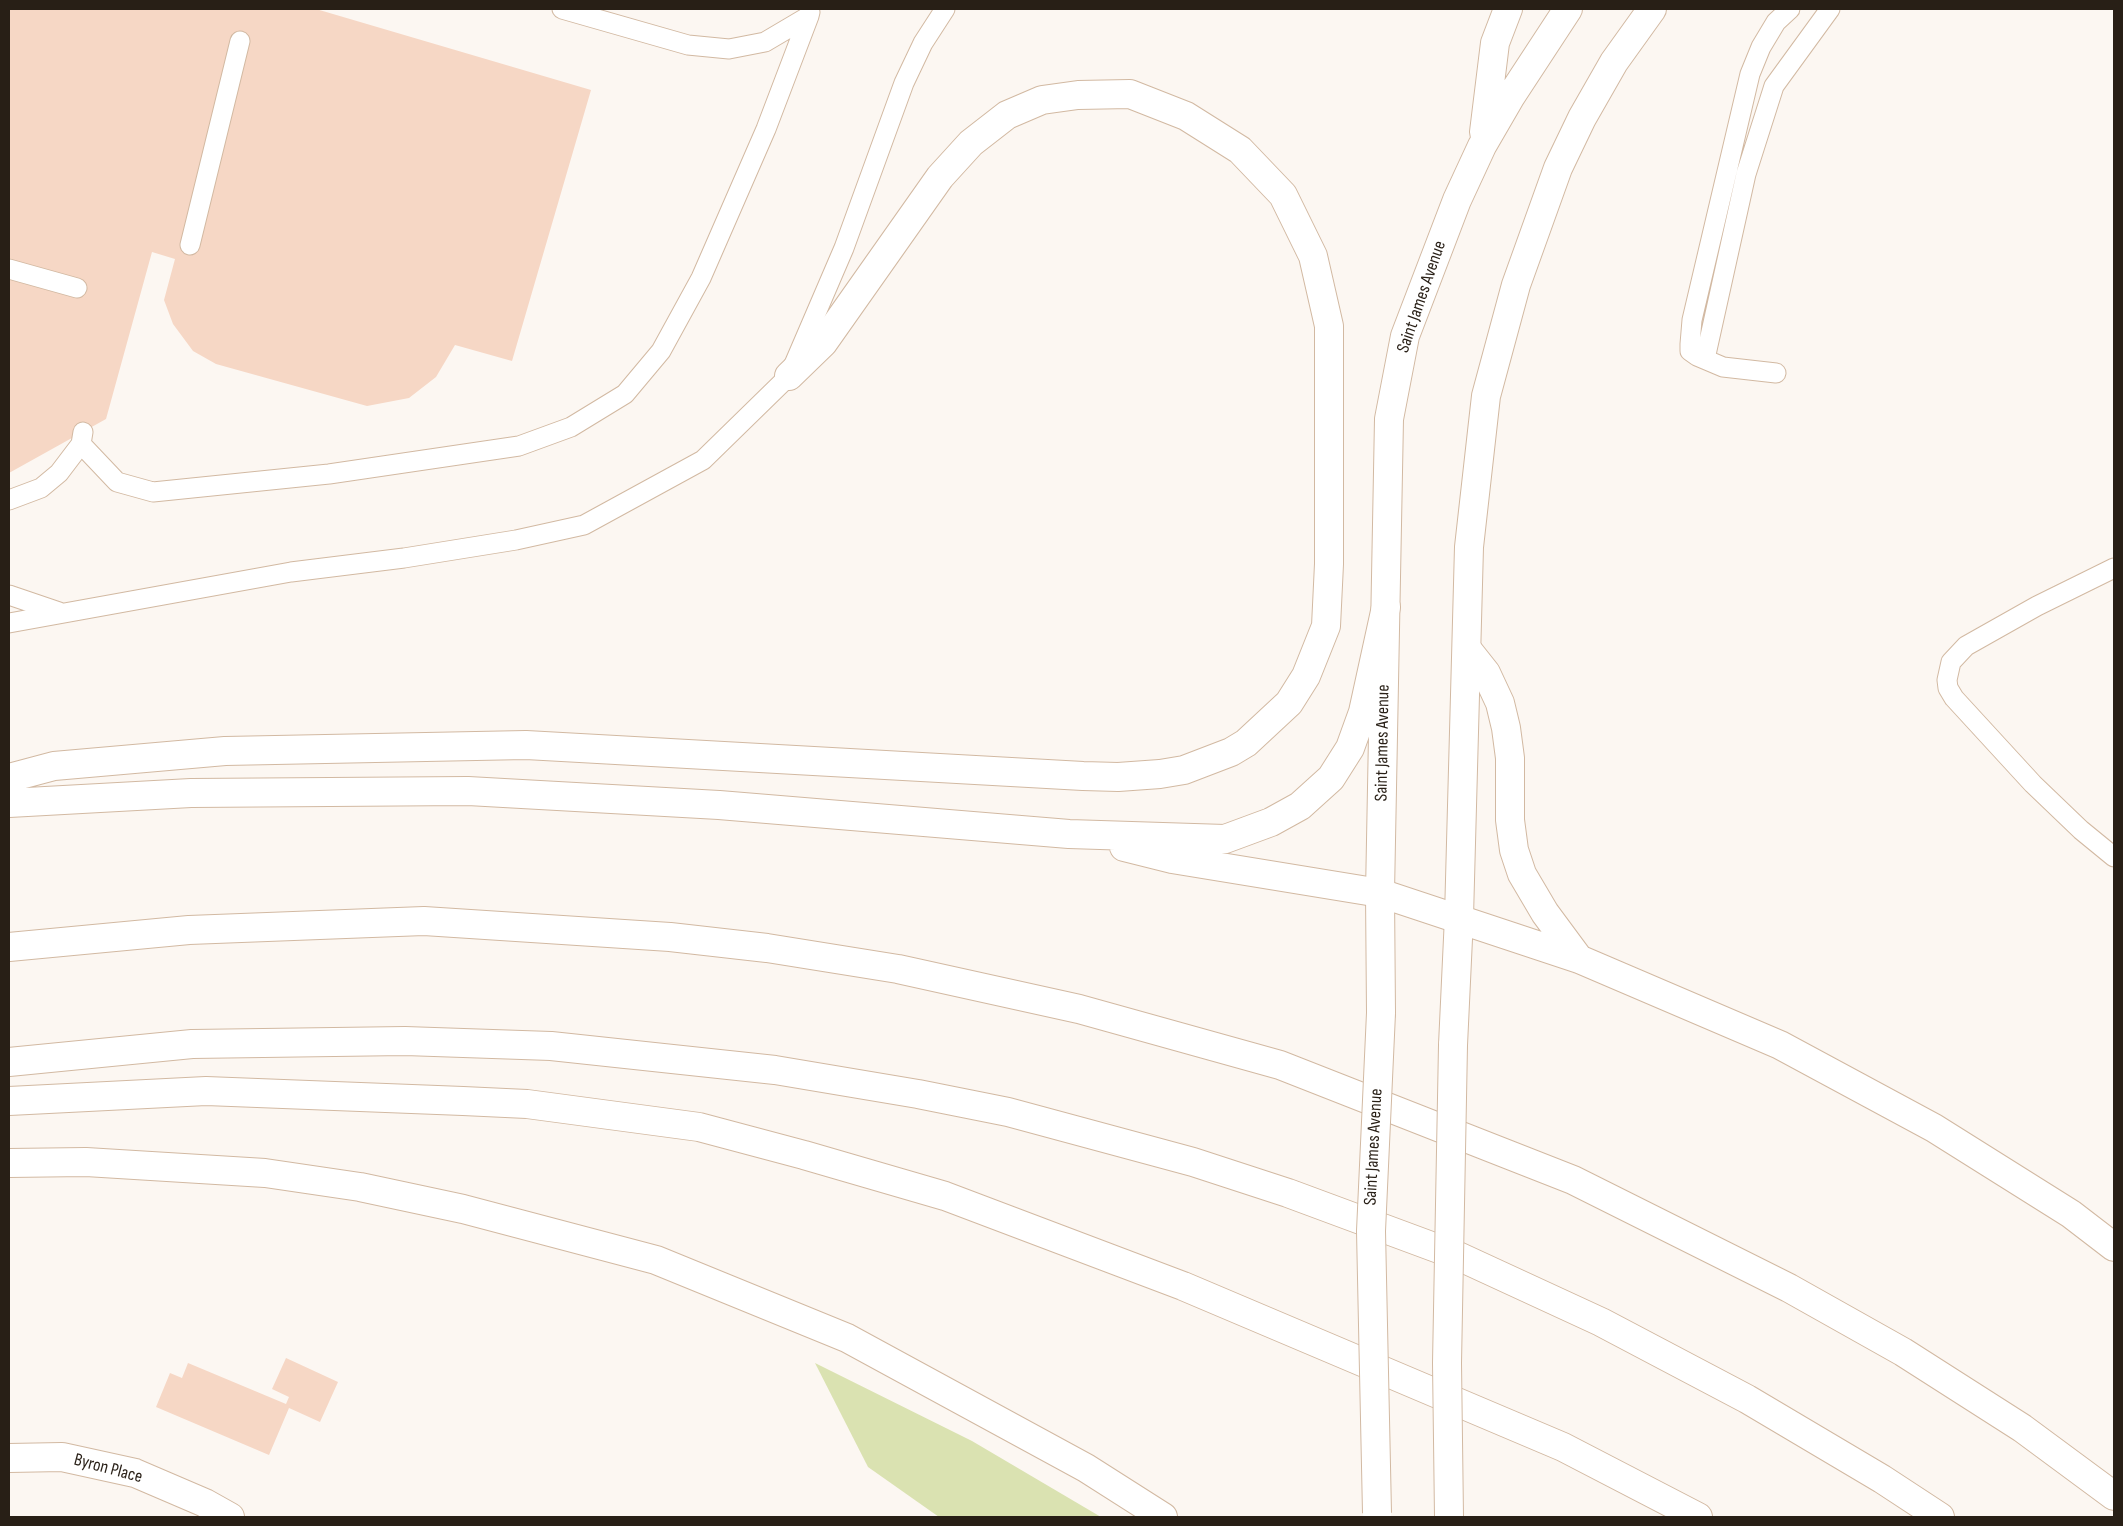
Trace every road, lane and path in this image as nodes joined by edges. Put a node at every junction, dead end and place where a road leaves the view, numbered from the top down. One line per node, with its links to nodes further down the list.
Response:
1 (945, 9): 16 (lane)
2 (1508, 9): 10 (main road)
3 (1568, 9): 10 (main road, Saint James Avenue)
4 (1790, 9): 14 (lane)
5 (1830, 9): 14 (lane)
6 (569, 10): 8 (lane)
7 (1651, 10): 23 (main road)
8 (810, 12): 17 (lane)
9 (240, 41): 11 (lane)
10 (1482, 146): 20 (main road, Saint James Avenue)
11 (190, 245)
12 (9, 269): 13 (lane)
13 (77, 288)
14 (1705, 359): 15 (lane)
15 (1776, 373)
16 (789, 376): 21 (lane); 24 (main road)
17 (9, 500)
18 (2114, 568): 27 (lane)
19 (9, 595): 21 (lane)
20 (1386, 607): 26 (main road); 28 (main road, Saint James Avenue)
21 (60, 612): 22 (lane)
22 (9, 622)
23 (1467, 649): 29 (main road); 31 (main road)
24 (9, 778)
25 (9, 803): 26 (main road)
26 (1069, 834): 28 (main road)
27 (2114, 857)
28 (1380, 893): 29 (main road); 38 (main road, Saint James Avenue, bridge)
29 (1459, 918): 31 (main road); 41 (main road, bridge)
30 (9, 947): 37 (main road)
31 (1579, 959): 35 (main road)
32 (9, 1062): 43 (main road)
33 (9, 1101): 42 (main road)
34 (9, 1163): 40 (main road)
35 (2114, 1247)
36 (9, 1458): 39 (main road, Byron Place)
37 (2114, 1496)
38 (1377, 1515)
39 (230, 1517)
40 (1163, 1517)
41 (1449, 1517)
42 (1698, 1517)
43 (1940, 1517)

